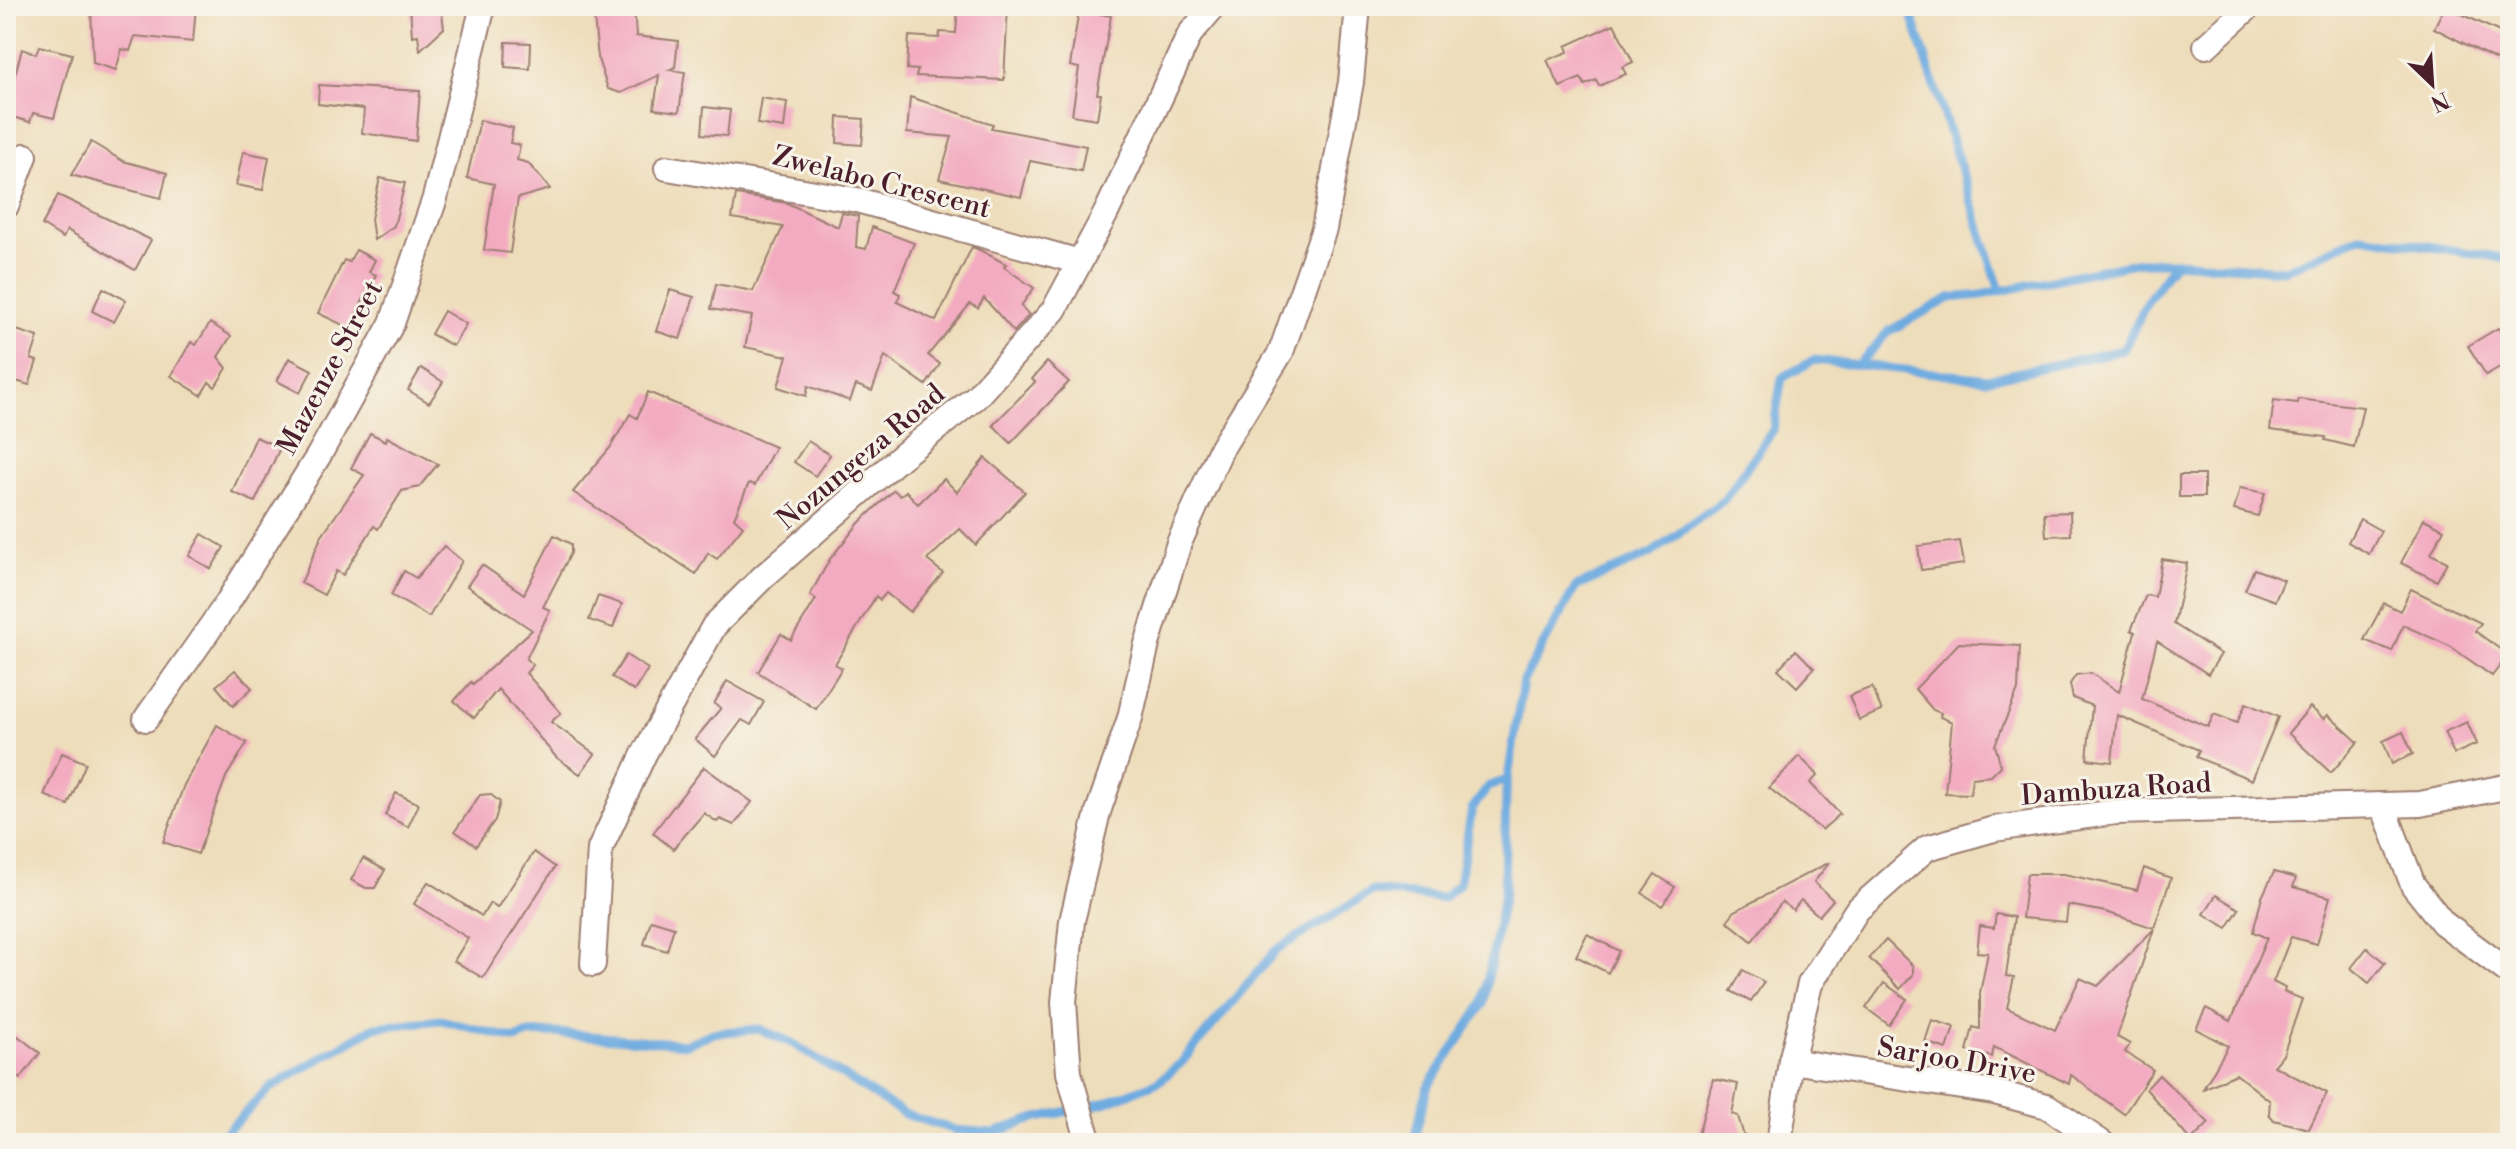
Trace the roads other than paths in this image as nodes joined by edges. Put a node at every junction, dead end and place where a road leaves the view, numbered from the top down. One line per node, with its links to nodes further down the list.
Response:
1 (483, 6): 10 (street, Mazenze Street)
2 (1214, 6): 9 (street, Nozungeza Road)
3 (1358, 6): 16 (street)
4 (2250, 6): 5 (street)
5 (2206, 46)
6 (25, 156): 8 (street)
7 (667, 168): 9 (street, Zwelabo Crescent)
8 (6, 206)
9 (1080, 262): 13 (street, Nozungeza Road)
10 (146, 719)
11 (2510, 786): 12 (street, Dambuza Road)
12 (2383, 806): 14 (street); 15 (street, Dambuza Road)
13 (593, 964)
14 (2510, 973)
15 (1791, 1061): 17 (street, Dambuza Road); 18 (street, Sarjoo Drive)
16 (1089, 1141)
17 (1779, 1143)
18 (2102, 1143)

